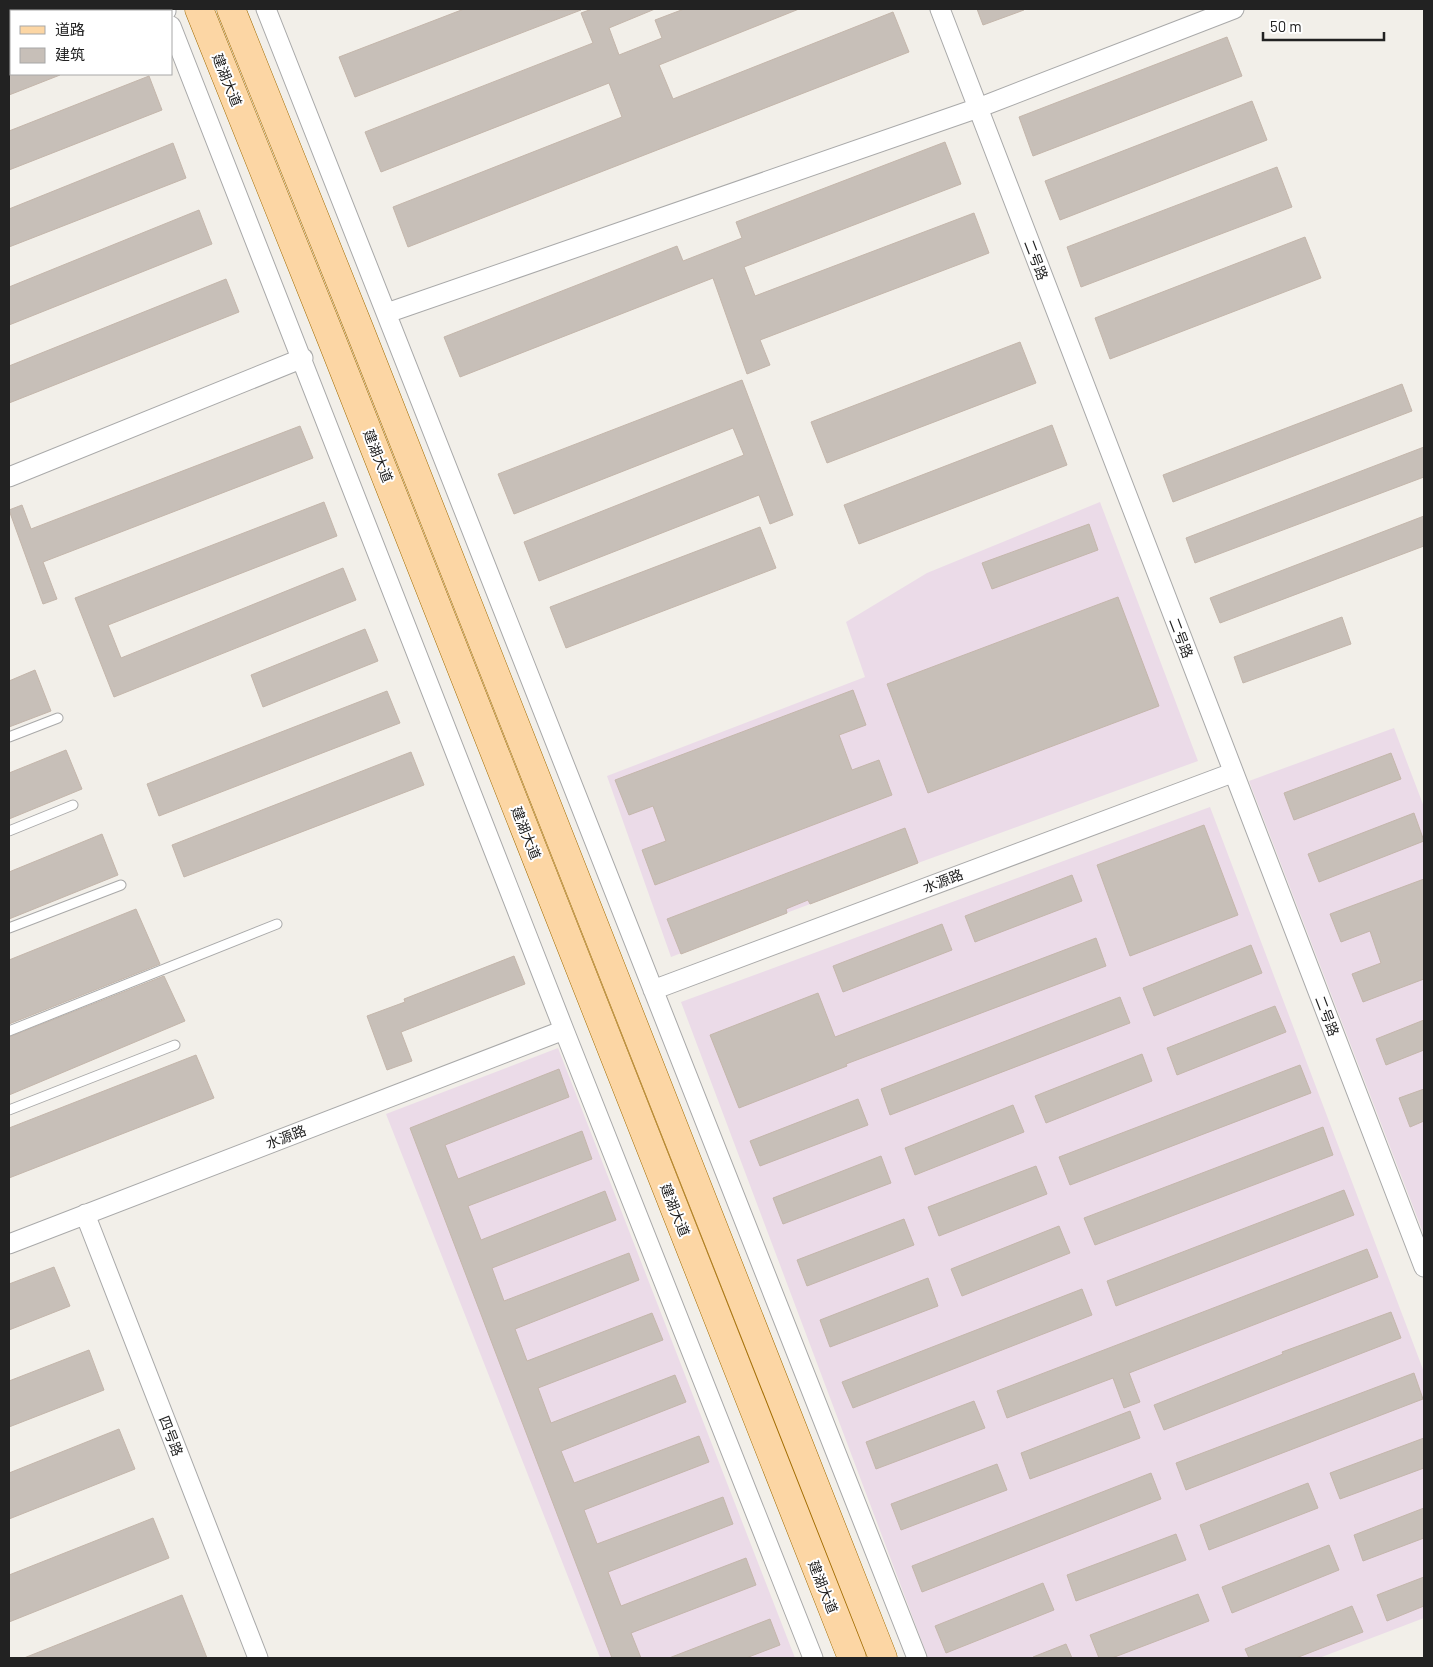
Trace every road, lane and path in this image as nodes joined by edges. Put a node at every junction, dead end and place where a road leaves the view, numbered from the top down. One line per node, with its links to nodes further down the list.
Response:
1 (199, 9): 29 (main road, 建湖大道)
2 (231, 9): 30 (main road, 建湖大道)
3 (266, 9): 8 (street)
4 (940, 9): 7 (street, 二号路)
5 (1234, 9): 7 (street)
6 (172, 29): 9 (street)
7 (978, 108): 8 (street); 13 (street, 二号路)
8 (387, 313): 19 (street)
9 (303, 358): 10 (street); 20 (street)
10 (9, 477)
11 (58, 718): 12 (lane)
12 (9, 737)
13 (1232, 773): 19 (street, 水源路); 26 (street, 二号路)
14 (73, 805): 15 (lane)
15 (9, 831)
16 (121, 885): 18 (lane)
17 (277, 924): 21 (lane)
18 (9, 928)
19 (653, 990): 31 (street)
20 (564, 1030): 24 (street, 水源路); 28 (street)
21 (9, 1031)
22 (175, 1046): 23 (lane)
23 (9, 1110)
24 (85, 1214): 25 (street, 水源路); 27 (street, 四号路)
25 (9, 1244)
26 (1424, 1267)
27 (258, 1658)
28 (813, 1658)
29 (852, 1658)
30 (883, 1658)
31 (917, 1658)

